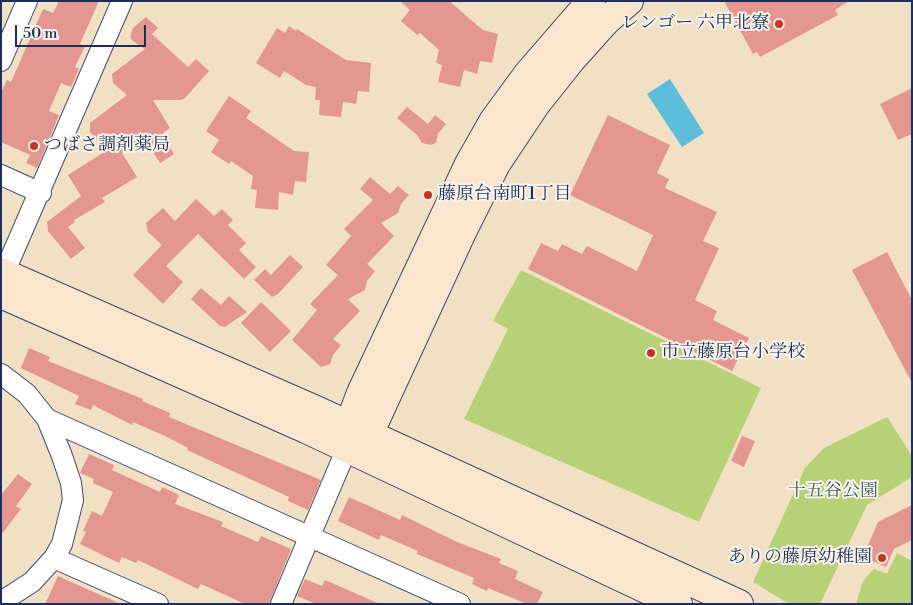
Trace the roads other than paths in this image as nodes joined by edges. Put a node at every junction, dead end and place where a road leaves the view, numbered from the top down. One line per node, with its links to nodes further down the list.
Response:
1 (27, 1): 5 (street)
2 (122, 1): 7 (street)
3 (591, 1): 11 (street)
4 (628, 1): 11 (street)
5 (4, 50)
6 (1, 175): 7 (street)
7 (40, 193): 8 (street)
8 (2, 280): 11 (street)
9 (1, 374): 10 (street)
10 (47, 419): 12 (street); 13 (street)
11 (355, 436): 12 (street); 18 (street); 19 (street)
12 (311, 537): 16 (street); 17 (street)
13 (54, 558): 14 (street); 15 (street)
14 (1, 602)
15 (158, 604)
16 (281, 604)
17 (460, 604)
18 (678, 604)
19 (739, 604)

